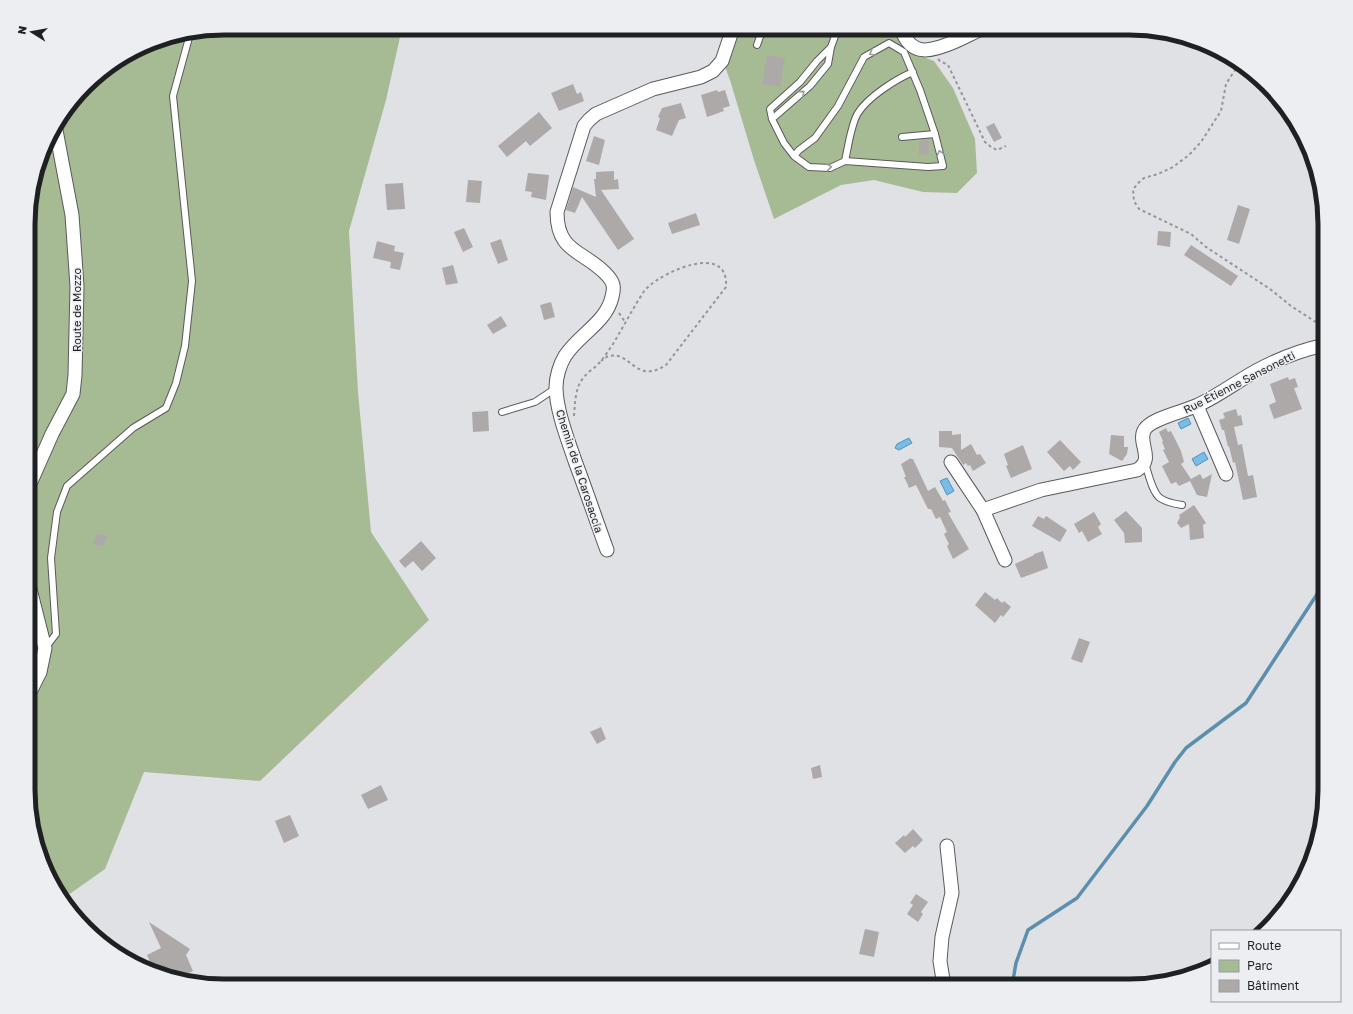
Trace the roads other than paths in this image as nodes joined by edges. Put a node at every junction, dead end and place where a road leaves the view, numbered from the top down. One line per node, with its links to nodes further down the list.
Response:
1 (731, 35): 17 (street, Chemin de la Carosaccia)
2 (761, 35): 7 (lane)
3 (835, 35): 8 (lane)
4 (903, 35): 5 (street)
5 (967, 35)
6 (189, 39): 29 (lane)
7 (757, 45)
8 (831, 47): 10 (lane, one-way to 8); 10 (lane)
9 (913, 72): 11 (lane); 14 (lane, one-way to 14); 15 (lane)
10 (772, 119): 14 (lane)
11 (935, 134): 13 (lane); 15 (lane, one-way to 11)
12 (57, 135): 22 (street, Route de Mozzo)
13 (902, 137)
14 (794, 156): 15 (lane, one-way to 15)
15 (845, 161)
16 (1318, 347): 18 (street, Rue Étienne Sansonetti)
17 (556, 388): 19 (lane); 26 (street, Chemin de la Carosaccia)
18 (1197, 406): 21 (street, Rue Étienne Sansonetti); 23 (street)
19 (502, 412)
20 (951, 462): 25 (street)
21 (1145, 463): 24 (lane); 25 (street)
22 (35, 467)
23 (1226, 474)
24 (1182, 505)
25 (983, 510): 27 (street)
26 (606, 550)
27 (1004, 560)
28 (35, 610): 29 (street)
29 (45, 648): 30 (street)
30 (35, 682)
31 (947, 846): 32 (street)
32 (943, 979)

